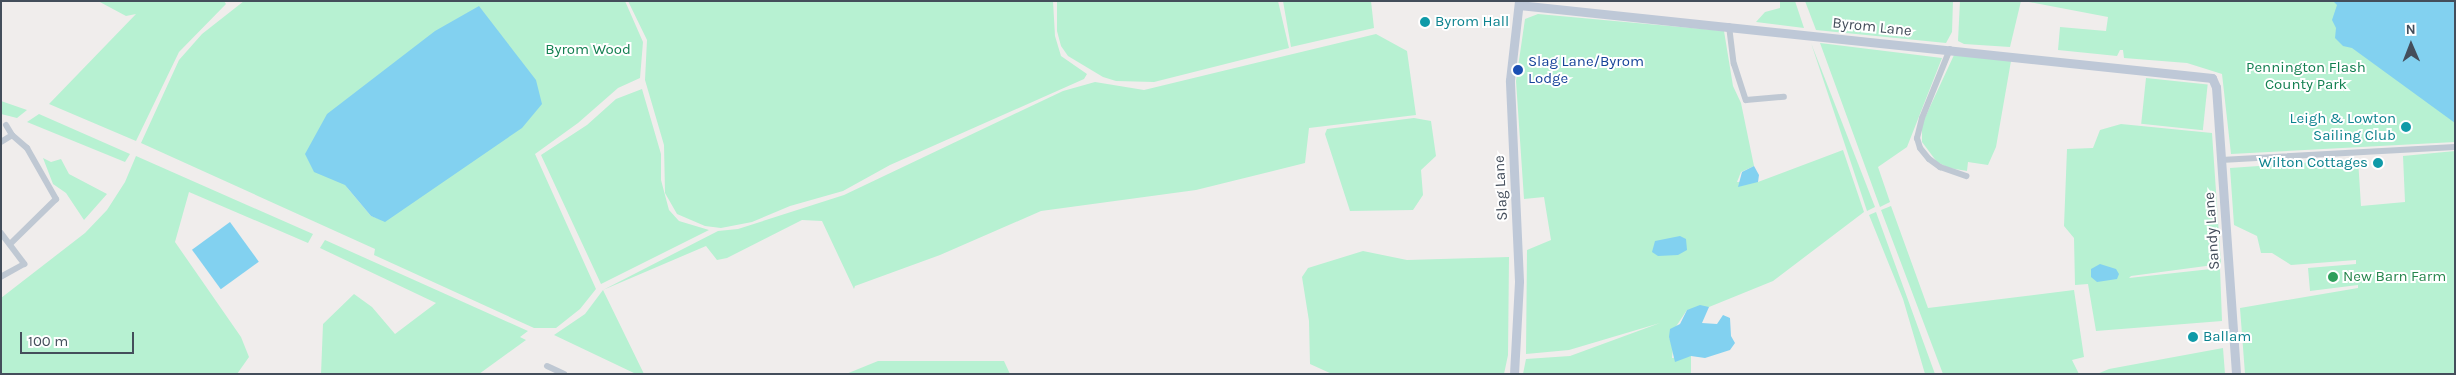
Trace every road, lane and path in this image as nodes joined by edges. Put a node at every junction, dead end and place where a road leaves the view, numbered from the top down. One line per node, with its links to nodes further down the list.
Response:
1 (1519, 3): 2 (street, Byrom Lane); 18 (street, Slag Lane)
2 (1729, 26): 3 (street, Byrom Lane); 5 (street)
3 (1950, 49): 4 (street, Byrom Lane); 11 (street)
4 (2216, 87): 10 (street, Sandy Lane)
5 (1784, 97)
6 (6, 125): 7 (street)
7 (12, 135): 8 (street); 13 (street)
8 (1, 142)
9 (2455, 147): 10 (street)
10 (2221, 160): 19 (street, Sandy Lane)
11 (1966, 176)
12 (1, 233): 13 (street)
13 (11, 243): 14 (street)
14 (1, 277)
15 (547, 366): 16 (street)
16 (554, 372): 17 (street)
17 (564, 374)
18 (1514, 374)
19 (2236, 374)

